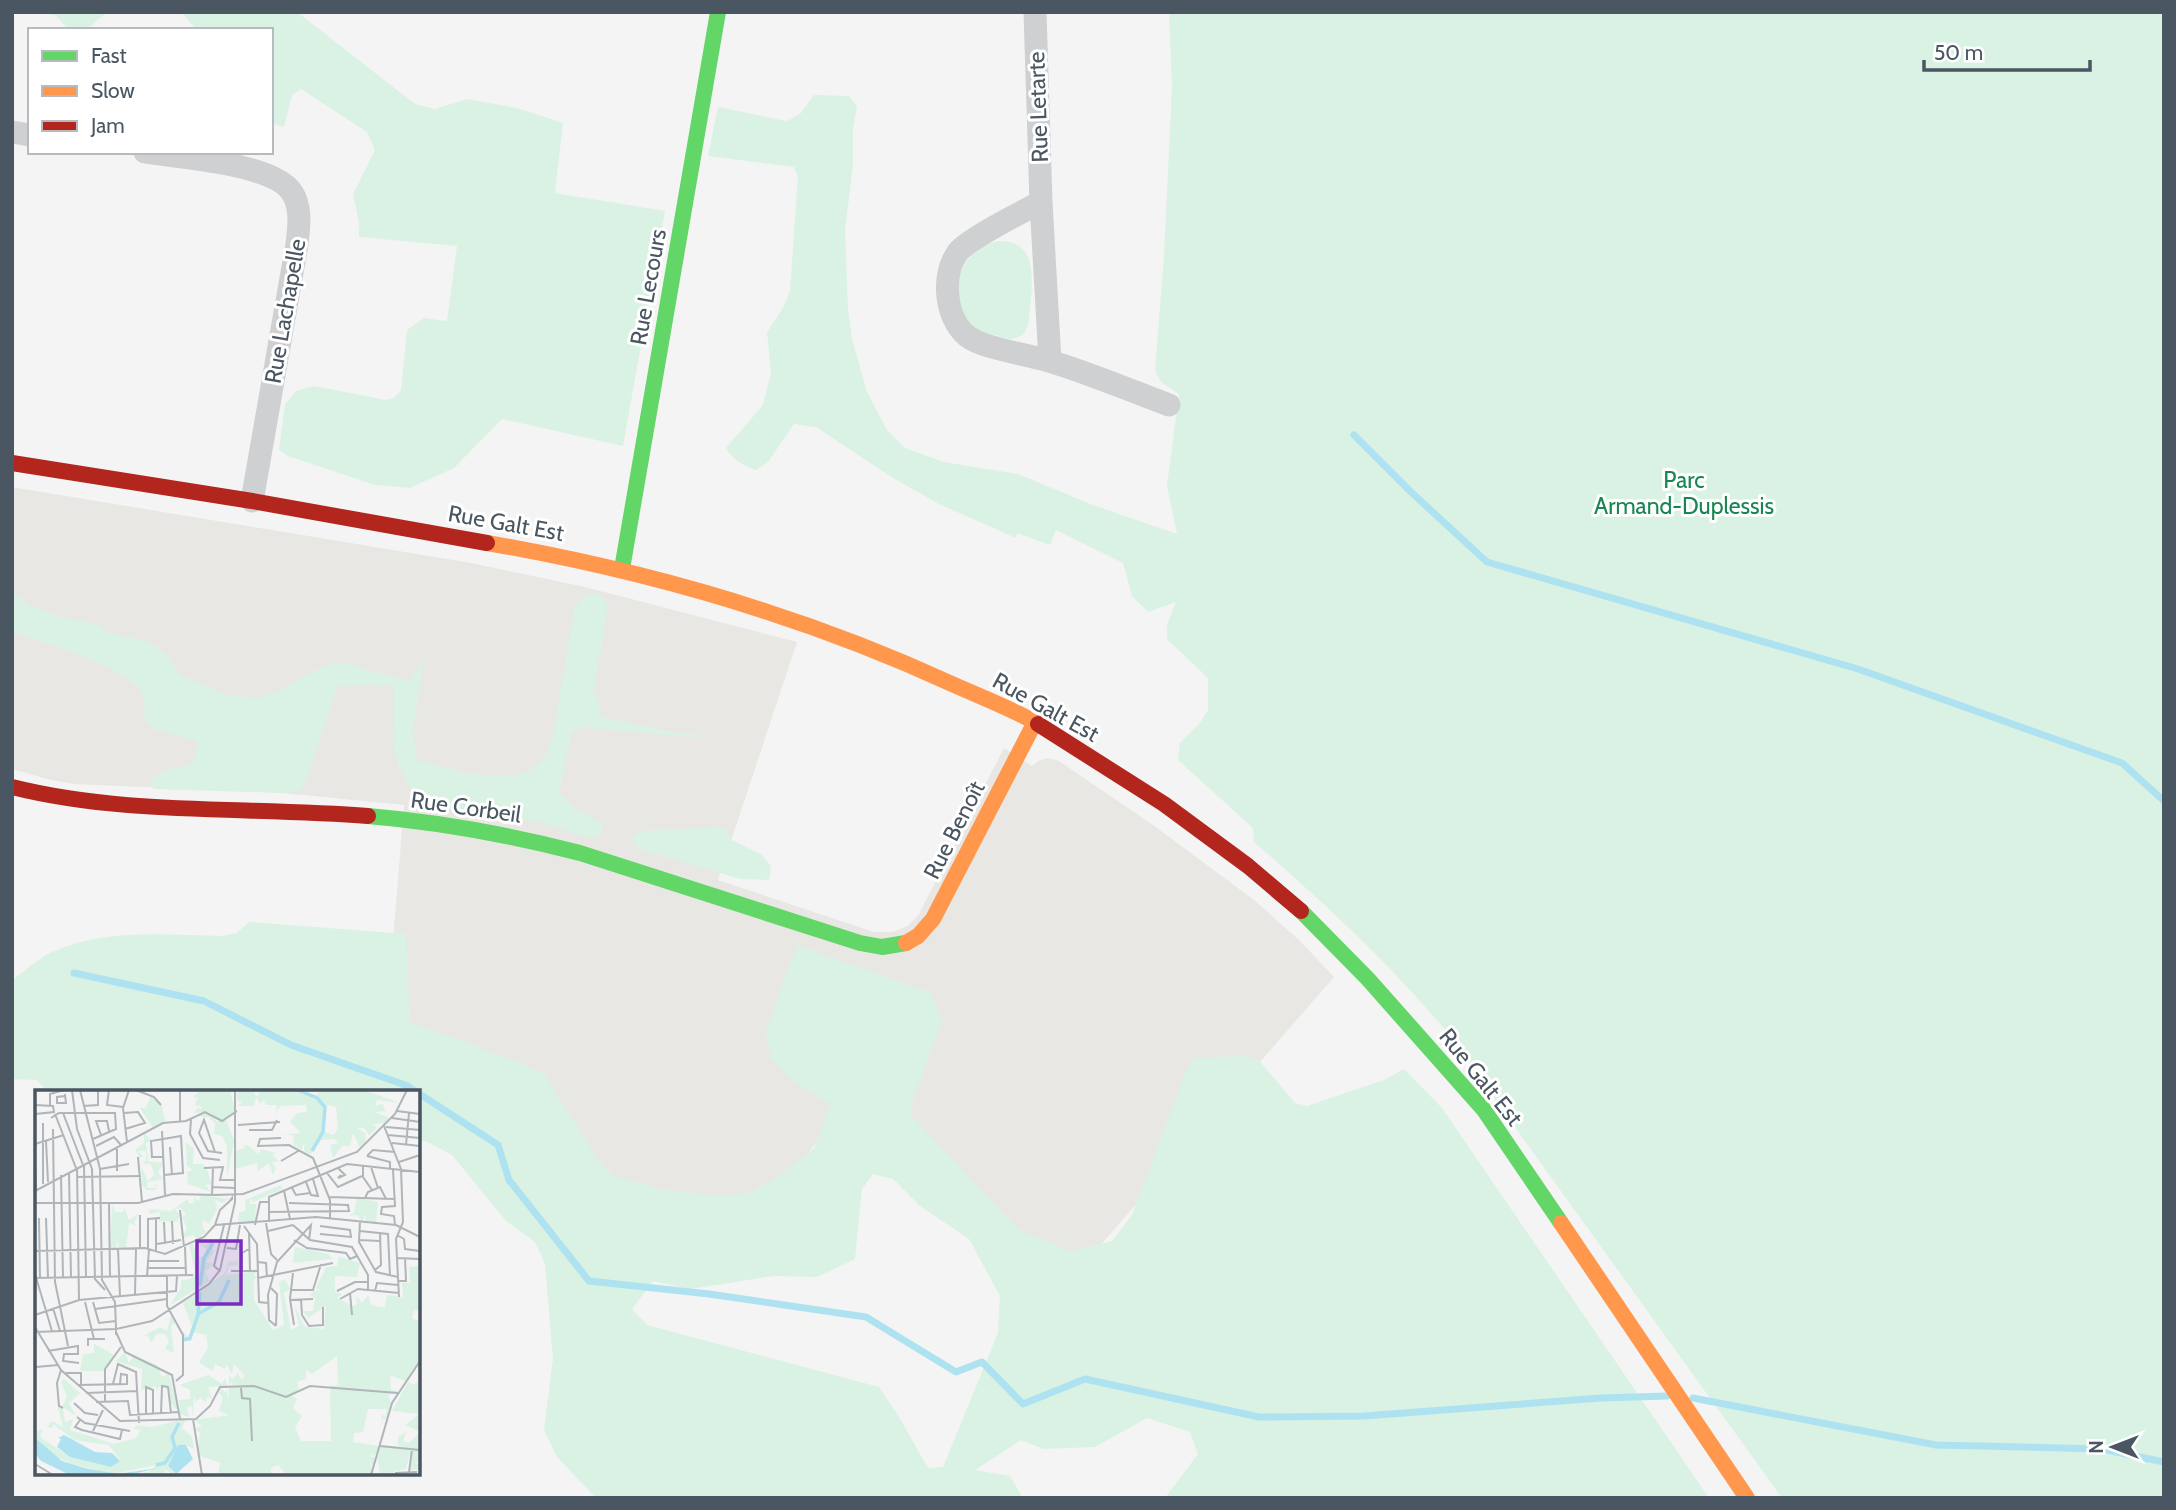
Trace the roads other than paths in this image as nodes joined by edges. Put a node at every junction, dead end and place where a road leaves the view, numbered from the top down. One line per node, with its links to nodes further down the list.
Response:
1 (719, 12): 9 (street, Rue Lecours)
2 (1035, 12): 4 (street, Rue Letarte)
3 (158, 154): 8 (street, Rue Lachapelle)
4 (1041, 202): 5 (street, Rue Letarte); 5 (street)
5 (1050, 361): 6 (street)
6 (1170, 405)
7 (12, 463): 8 (street, Rue Galt Est)
8 (252, 501): 9 (street, Rue Galt Est)
9 (622, 569): 10 (street, Rue Galt Est)
10 (1035, 722): 12 (street, Rue Benoît); 13 (street, Rue Galt Est)
11 (12, 787): 12 (street, Rue Corbeil)
12 (900, 945)
13 (1747, 1498)

